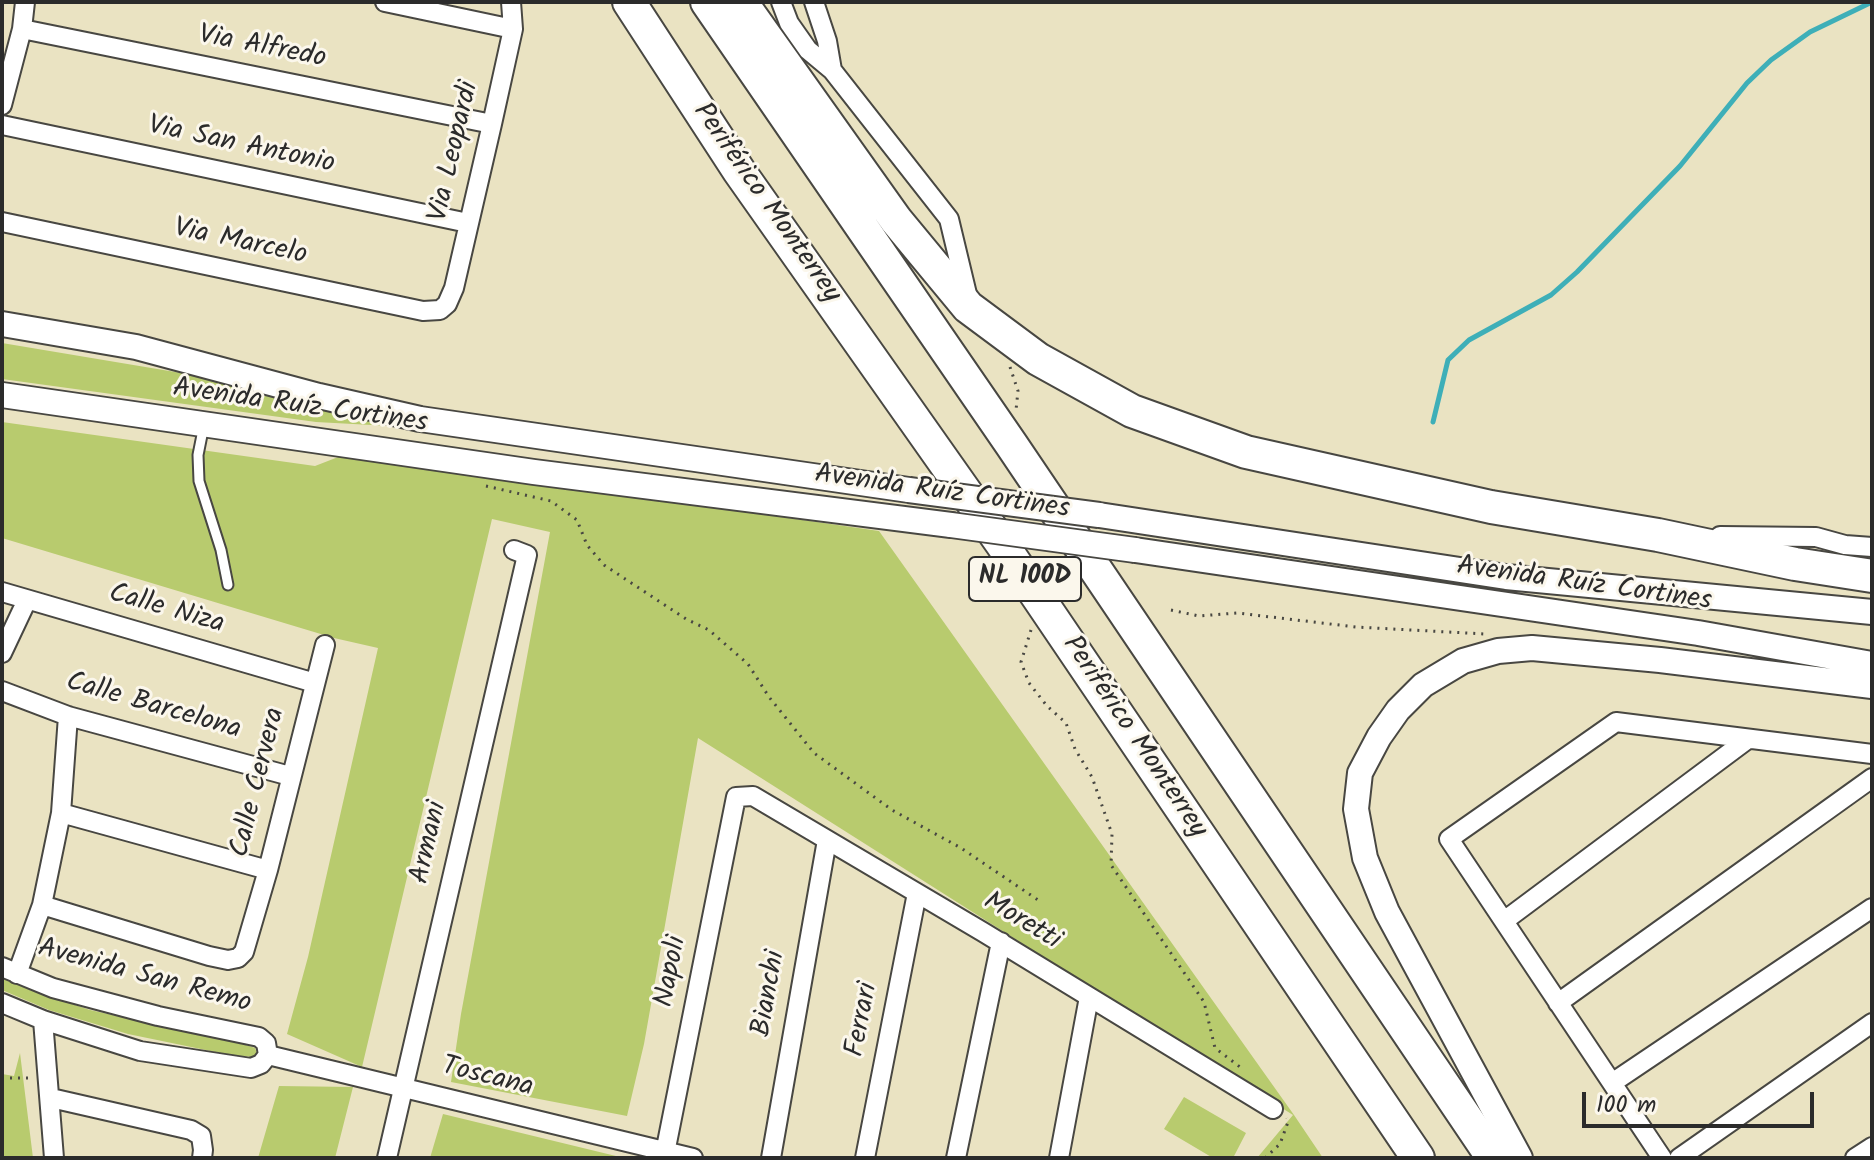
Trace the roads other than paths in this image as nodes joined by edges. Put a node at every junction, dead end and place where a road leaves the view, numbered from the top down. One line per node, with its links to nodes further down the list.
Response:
1 (25, 2): 9 (street)
2 (385, 2): 10 (street)
3 (511, 2): 10 (street, Via Leopardi)
4 (629, 2): 71 (highway, Periférico Monterrey / NL 100D)
5 (707, 2): 72 (highway, NL 100D)
6 (741, 2): 21 (highway)
7 (781, 2): 11 (street)
8 (814, 2): 11 (street)
9 (22, 29): 12 (street); 13 (street, Via Alfredo)
10 (513, 29): 13 (street, Via Leopardi)
11 (832, 70): 21 (street)
12 (2, 105)
13 (492, 124): 16 (street, Via Leopardi)
14 (2, 125): 16 (street, Via San Antonio)
15 (2, 222): 17 (street, Via Marcelo)
16 (468, 223): 17 (street, Via Leopardi)
17 (454, 288)
18 (2, 324): 29 (main road, Avenida Ruíz Cortines, bridge)
19 (2, 395): 20 (main road, Avenida Ruíz Cortines)
20 (204, 425): 26 (lane); 32 (main road, Avenida Ruíz Cortines, bridge)
21 (1491, 507): 22 (highway)
22 (1658, 535): 23 (street); 25 (highway)
23 (1872, 547)
24 (514, 550): 58 (street, Armani)
25 (1872, 576)
26 (228, 585)
27 (2, 592): 28 (street, Calle Niza)
28 (27, 600): 31 (street); 33 (street, Calle Niza)
29 (1872, 612)
30 (325, 645): 33 (street, Calle Cervera)
31 (2, 653)
32 (1872, 664)
33 (315, 683): 39 (street, Calle Cervera)
34 (1872, 686): 73 (main road)
35 (2, 691): 36 (street, Calle Barcelona)
36 (68, 716): 39 (street, Calle Barcelona); 42 (street)
37 (1748, 739): 38 (street); 48 (street); 48 (street)
38 (1872, 754)
39 (290, 776): 44 (street, Calle Cervera)
40 (1872, 778): 53 (street)
41 (736, 797): 43 (street, Moretti); 62 (street, Napoli)
42 (61, 813): 44 (street); 46 (street)
43 (827, 840): 45 (street, Moretti); 67 (street, Bianchi)
44 (268, 870): 46 (street, Calle Cervera)
45 (917, 893): 49 (street, Moretti); 68 (street, Ferrari)
46 (42, 905): 50 (street)
47 (1872, 908): 57 (street)
48 (1504, 921): 53 (street)
49 (1001, 942): 51 (street, Moretti); 69 (street)
50 (10, 971): 56 (street, Avenida San Remo)
51 (1089, 997): 60 (street, Moretti); 70 (street)
52 (2, 1003): 54 (street, Avenida San Remo)
53 (1558, 1003): 57 (street)
54 (43, 1020): 56 (street, Avenida San Remo); 59 (street)
55 (1872, 1023): 75 (street)
56 (268, 1055): 58 (street, Toscana)
57 (1612, 1083): 74 (street)
58 (403, 1088): 62 (street, Toscana); 65 (street, Armani)
59 (51, 1098): 63 (street); 64 (street)
60 (1279, 1109)
61 (1872, 1147): 76 (street)
62 (665, 1155): 66 (street, Toscana)
63 (54, 1158)
64 (202, 1158)
65 (387, 1158)
66 (693, 1158)
67 (771, 1158)
68 (865, 1158)
69 (956, 1158)
70 (1059, 1158)
71 (1418, 1158)
72 (1493, 1158)
73 (1520, 1158)
74 (1662, 1158)
75 (1679, 1158)
76 (1855, 1158)

